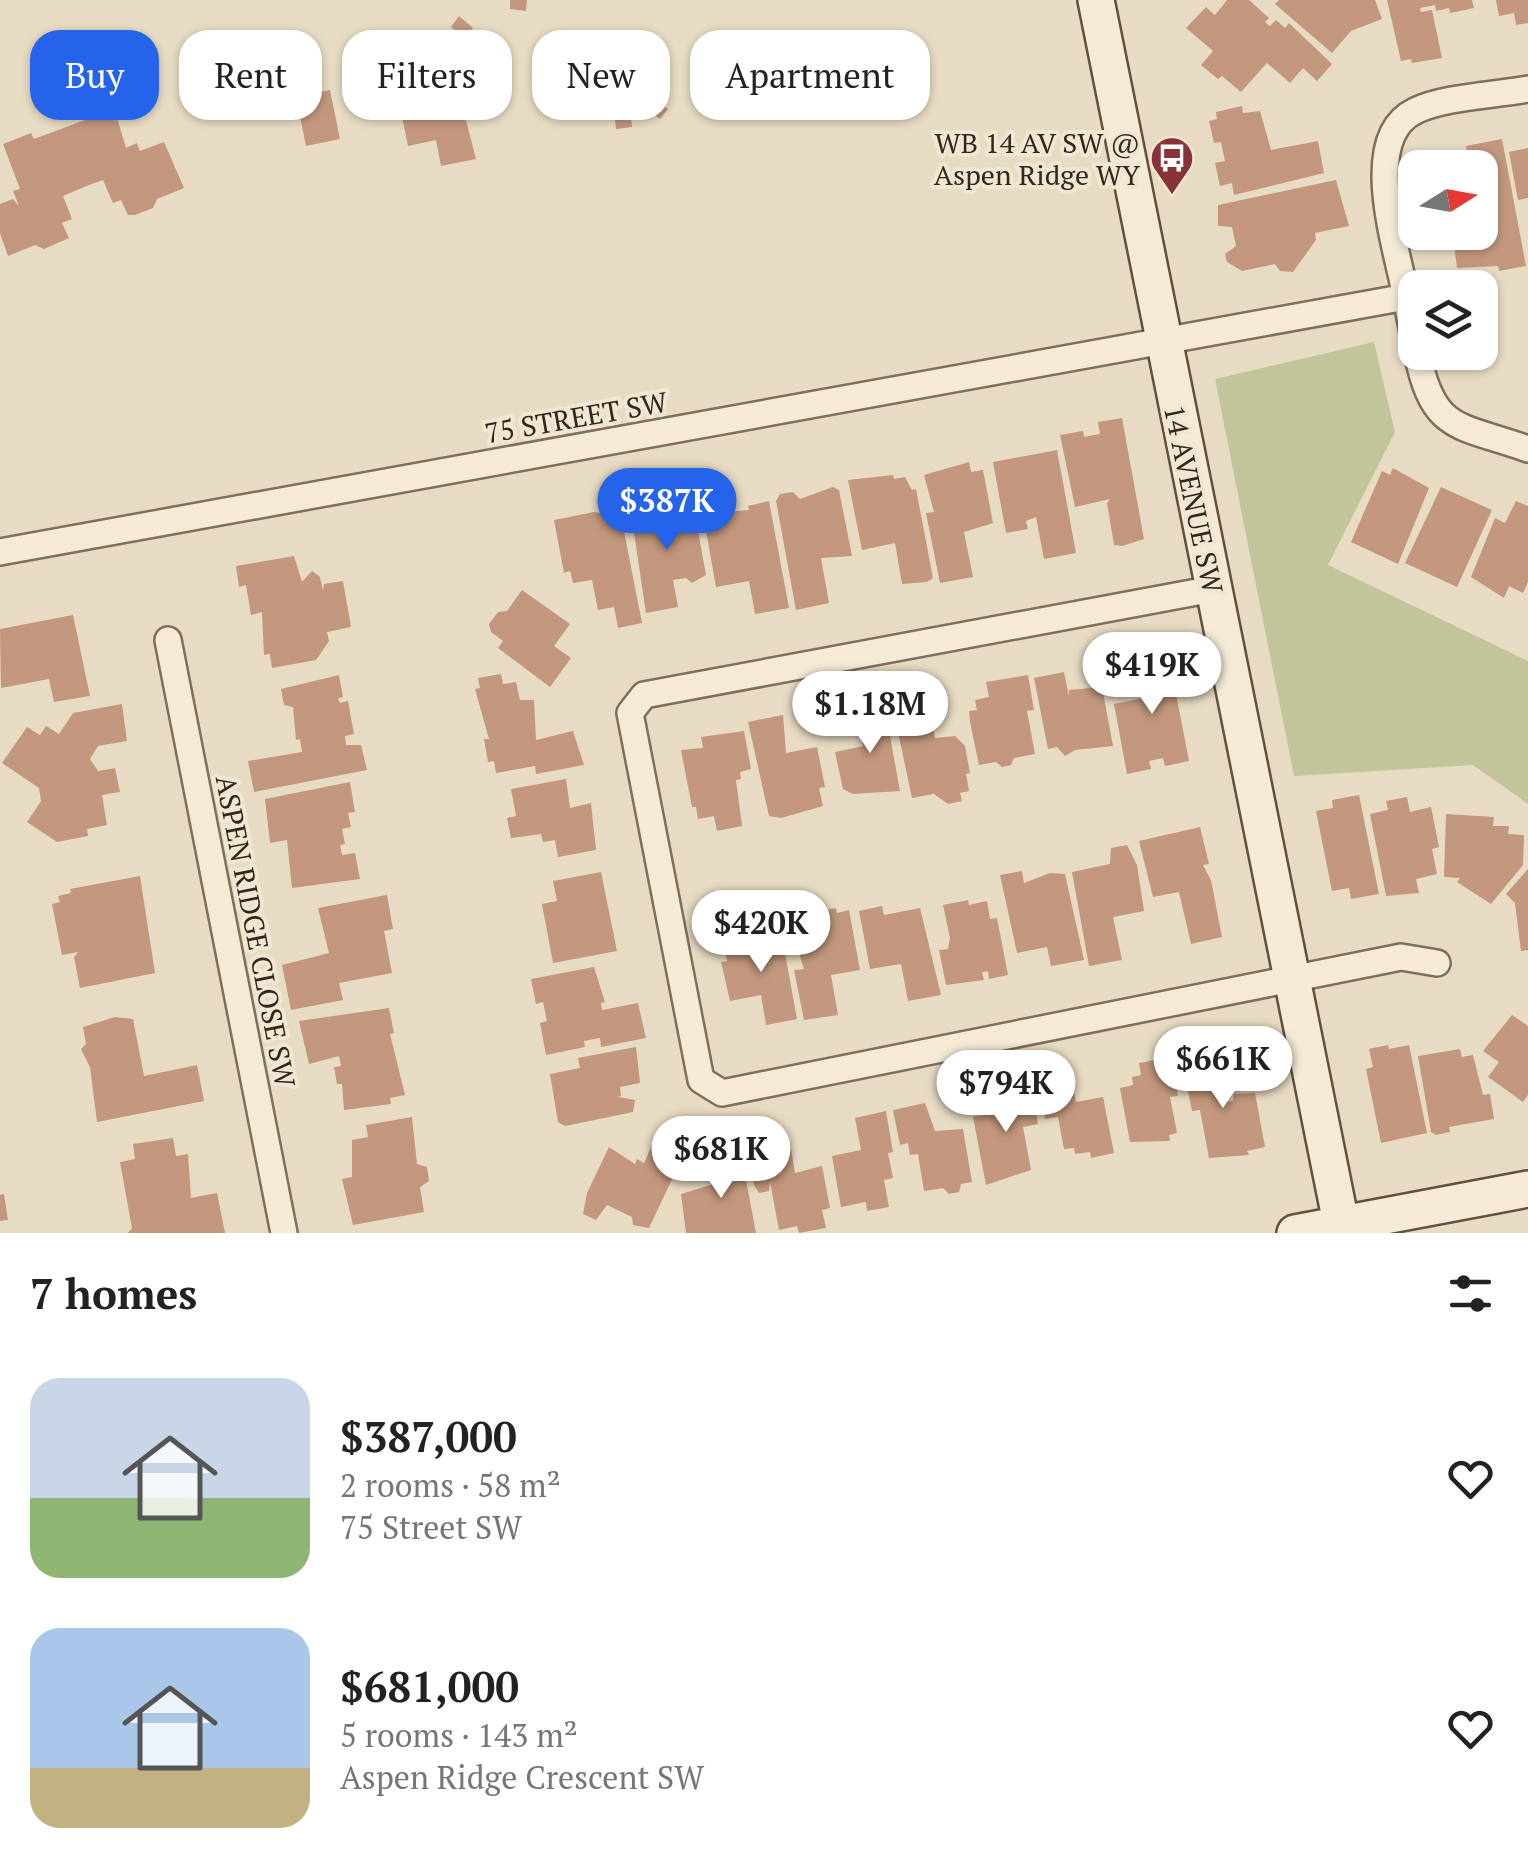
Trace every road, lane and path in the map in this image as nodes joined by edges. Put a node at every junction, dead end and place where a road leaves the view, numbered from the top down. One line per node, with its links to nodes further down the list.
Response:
1 (1096, 0): 5 (street, 14 AVENUE SW)
2 (1528, 88): 3 (street)
3 (1401, 270)
4 (1398, 299): 5 (street, 75 STREET SW)
5 (1162, 344): 8 (street, 75 STREET SW); 9 (street, 14 AVENUE SW)
6 (1421, 370): 7 (street)
7 (1528, 450)
8 (0, 552)
9 (1213, 588): 12 (street, 14 AVENUE SW); 12 (street)
10 (168, 640): 15 (street, ASPEN RIDGE CLOSE SW)
11 (1437, 963): 12 (street)
12 (1290, 978): 14 (street, 14 AVENUE SW)
13 (1528, 1189): 14 (street)
14 (1342, 1228): 16 (street)
15 (284, 1233)
16 (1295, 1233)

